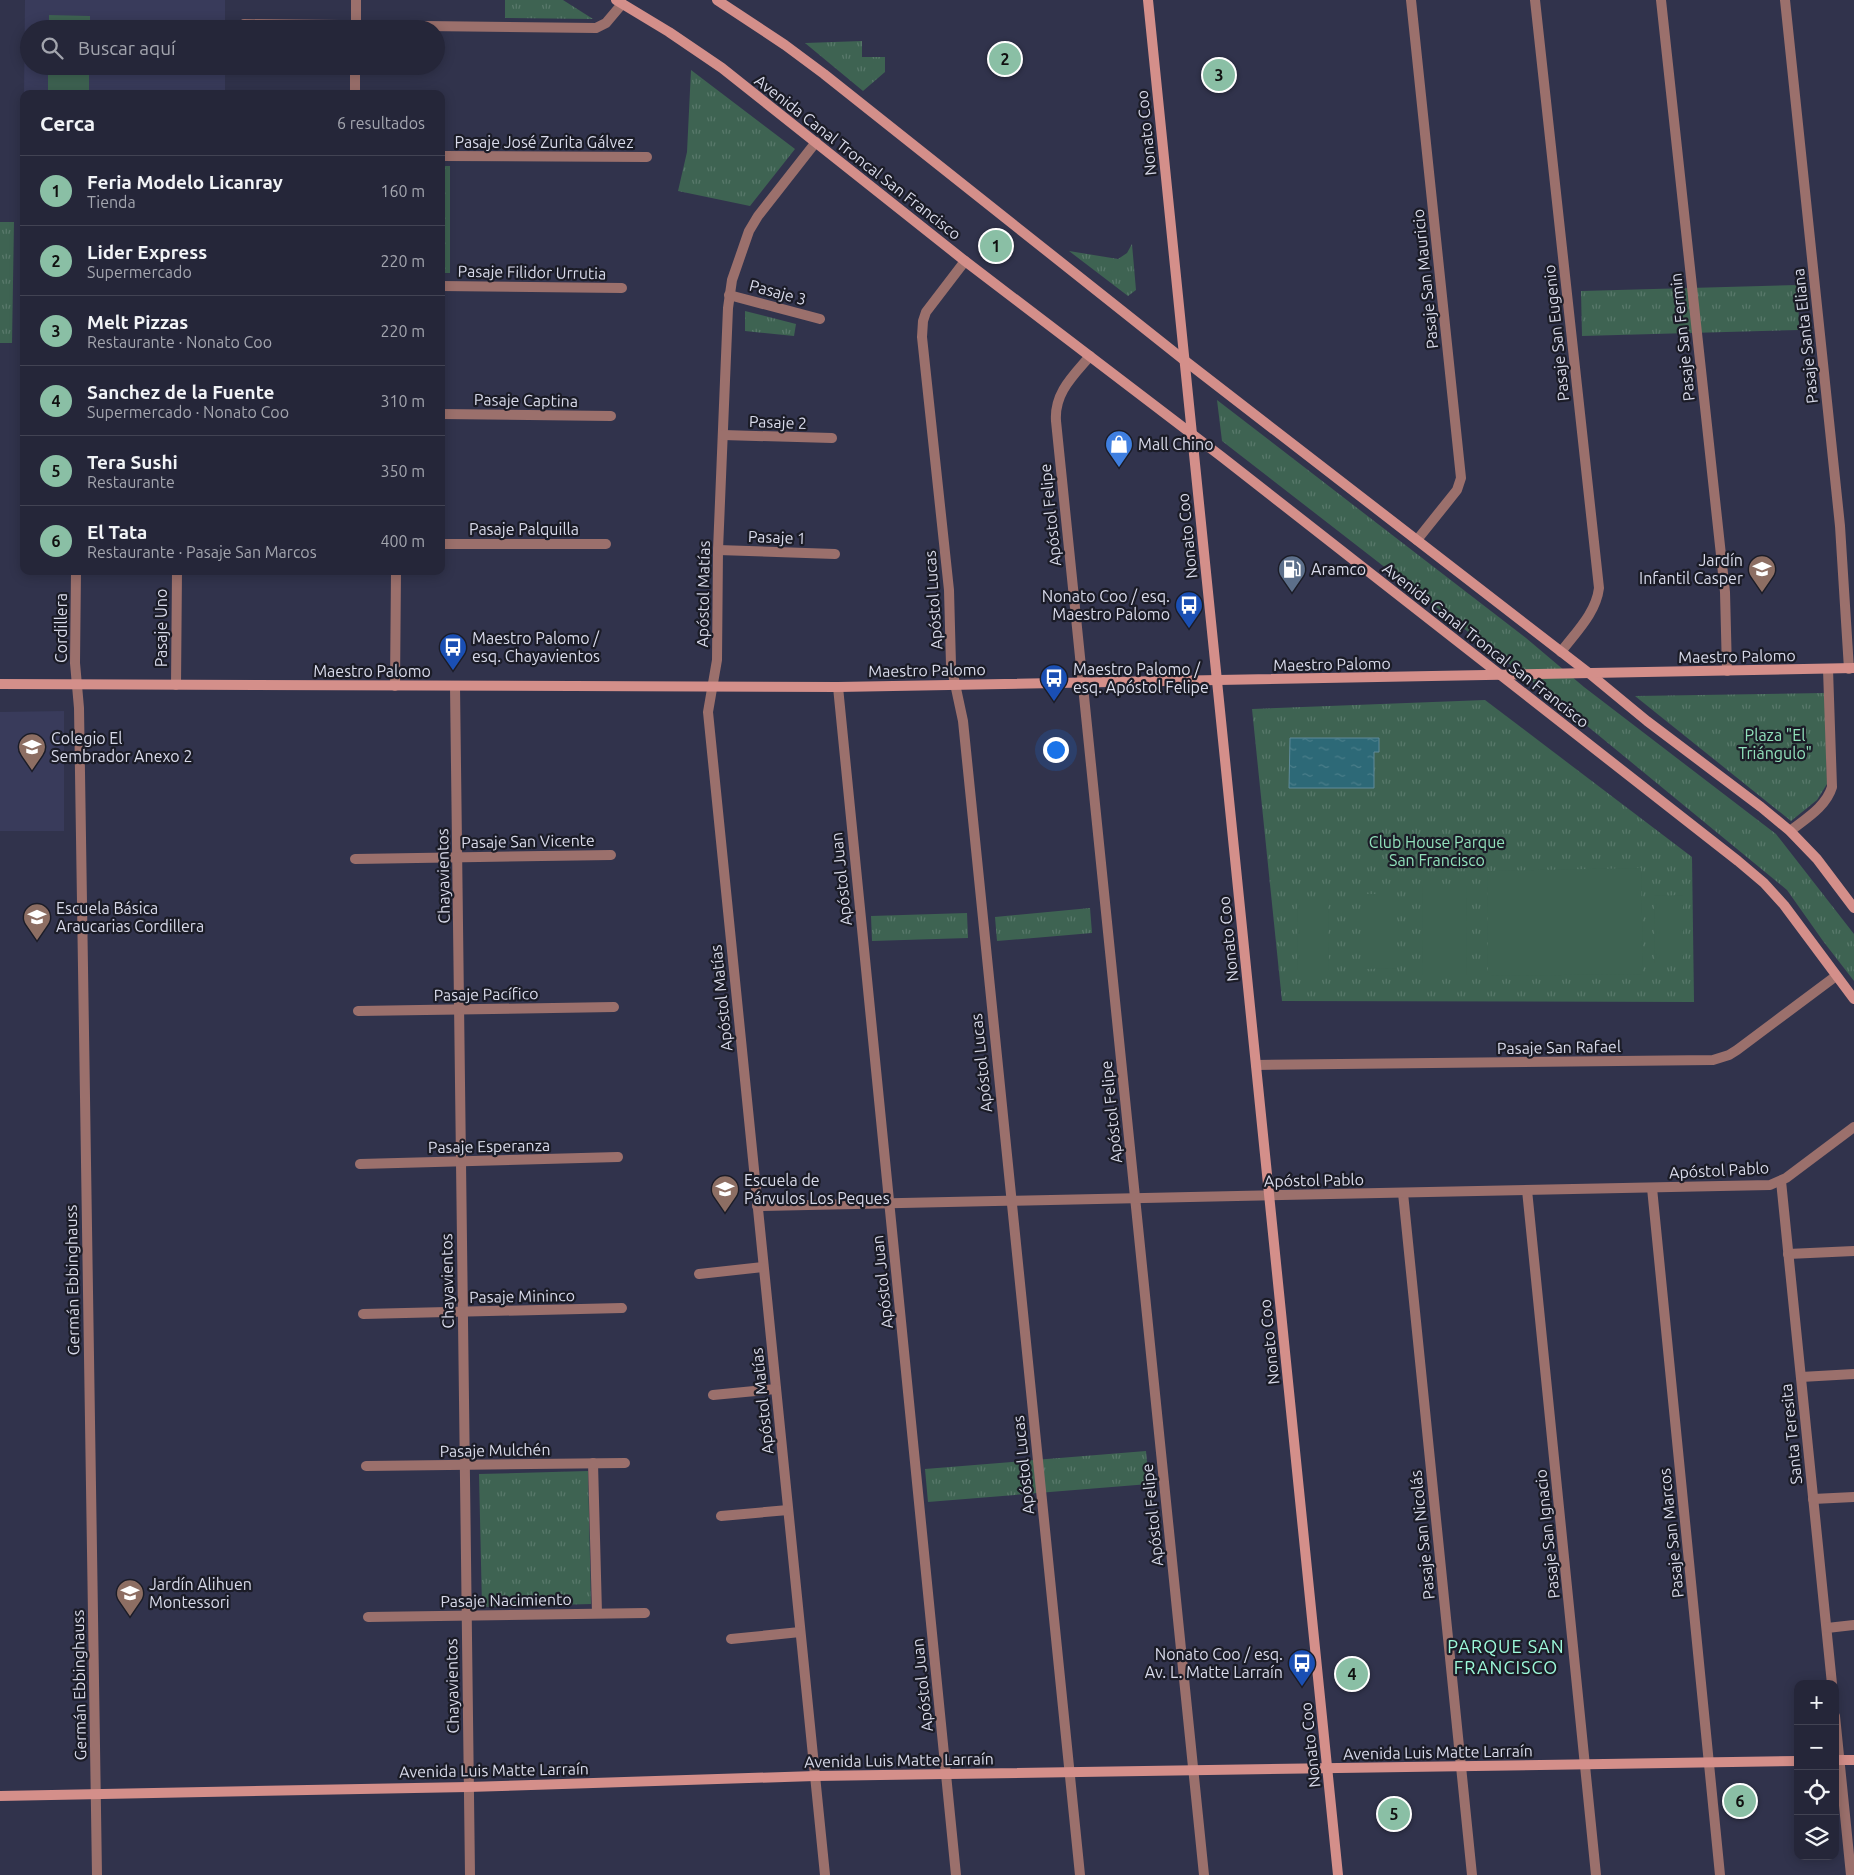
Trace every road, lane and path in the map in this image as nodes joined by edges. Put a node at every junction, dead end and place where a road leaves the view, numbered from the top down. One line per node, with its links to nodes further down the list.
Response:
1 (356, 0): 9 (street)
2 (717, 0): 22 (street)
3 (1148, 0): 22 (street, Nonato Coo)
4 (1410, 0): 28 (street, Pasaje San Mauricio)
5 (1535, 0): 36 (street, Pasaje San Eugenio)
6 (1661, 0): 39 (street, Pasaje San Fermin)
7 (1785, 0): 38 (street, Pasaje Santa Eliana)
8 (619, 2): 10 (street); 13 (street, Avenida Canal Troncal San Francisco)
9 (356, 20)
10 (445, 27)
11 (355, 75): 12 (street)
12 (355, 90)
13 (816, 142): 16 (street, Avenida Canal Troncal San Francisco); 19 (street, Apóstol Matías)
14 (445, 156): 15 (street, Pasaje José Zurita Gálvez)
15 (647, 157)
16 (965, 261): 21 (street, Avenida Canal Troncal San Francisco); 47 (street, Apóstol Lucas)
17 (445, 286): 18 (street, Pasaje Filidor Urrutia)
18 (622, 288)
19 (729, 295): 20 (street, Pasaje 3); 26 (street, Apóstol Matías)
20 (820, 319)
21 (1090, 356): 25 (street, Avenida Canal Troncal San Francisco); 43 (street, Apóstol Felipe)
22 (1184, 360): 25 (street, Nonato Coo); 28 (street)
23 (445, 414): 24 (street, Pasaje Captina)
24 (611, 416)
25 (1192, 434): 41 (street, Avenida Canal Troncal San Francisco); 42 (street, Nonato Coo)
26 (723, 435): 27 (street, Pasaje 2); 31 (street, Apóstol Matías)
27 (832, 438)
28 (1417, 540): 36 (street)
29 (445, 544): 30 (street, Pasaje Palquilla)
30 (606, 544)
31 (718, 550): 32 (street, Pasaje 1); 50 (street, Apóstol Matías)
32 (835, 554)
33 (76, 575): 45 (street, Cordillera)
34 (177, 575): 46 (street, Pasaje Uno)
35 (396, 575): 48 (street)
36 (1561, 652): 40 (street)
37 (1828, 669): 38 (street, Maestro Palomo); 39 (street, Maestro Palomo); 52 (street)
38 (1851, 669)
39 (1728, 671): 40 (street, Maestro Palomo)
40 (1590, 674): 41 (street, Maestro Palomo); 52 (street)
41 (1501, 675): 42 (street, Maestro Palomo); 57 (street, Avenida Canal Troncal San Francisco)
42 (1217, 681): 43 (street, Maestro Palomo); 62 (street, Nonato Coo)
43 (1082, 683): 47 (street, Maestro Palomo); 72 (street, Apóstol Felipe)
44 (0, 684): 45 (street, Maestro Palomo)
45 (77, 685): 46 (street, Maestro Palomo); 117 (street, Germán Ebbinghauss)
46 (176, 685): 48 (street, Maestro Palomo)
47 (955, 685): 51 (street, Maestro Palomo); 73 (street, Apóstol Lucas)
48 (395, 686): 49 (street, Maestro Palomo)
49 (455, 686): 50 (street, Maestro Palomo); 54 (street, Chayavientos)
50 (713, 686): 51 (street, Maestro Palomo); 75 (street, Apóstol Matías)
51 (838, 686): 74 (street, Apóstol Juan)
52 (1790, 831): 56 (street)
53 (611, 855): 54 (street, Pasaje San Vicente)
54 (458, 858): 55 (street, Pasaje San Vicente); 60 (street, Chayavientos)
55 (355, 859)
56 (1854, 908)
57 (1836, 976): 58 (street, Avenida Canal Troncal San Francisco); 62 (street, Pasaje San Rafael)
58 (1854, 999)
59 (614, 1007): 60 (street, Pasaje Pacífico)
60 (459, 1009): 61 (street, Pasaje Pacífico); 65 (street, Chayavientos)
61 (358, 1011)
62 (1256, 1065): 71 (street, Nonato Coo)
63 (1854, 1127): 67 (street, Apóstol Pablo)
64 (618, 1157): 65 (street, Pasaje Esperanza)
65 (461, 1161): 66 (street, Pasaje Esperanza); 81 (street, Chayavientos)
66 (360, 1164)
67 (1781, 1181): 68 (street, Apóstol Pablo); 77 (street, Santa Teresita)
68 (1652, 1188): 69 (street, Apóstol Pablo); 107 (street, Pasaje San Marcos)
69 (1527, 1190): 70 (street, Apóstol Pablo); 108 (street, Pasaje San Ignacio)
70 (1402, 1193): 71 (street, Apóstol Pablo); 109 (street, Pasaje San Nicolás)
71 (1269, 1196): 72 (street, Apóstol Pablo); 110 (street, Nonato Coo)
72 (1135, 1198): 73 (street, Apóstol Pablo); 111 (street, Apóstol Felipe)
73 (1011, 1200): 74 (street, Apóstol Pablo); 113 (street, Apóstol Lucas)
74 (889, 1203): 75 (street, Apóstol Pablo); 114 (street, Apóstol Juan)
75 (757, 1206): 78 (street, Apóstol Matías)
76 (1854, 1251): 77 (street)
77 (1788, 1254): 84 (street, Santa Teresita)
78 (763, 1267): 79 (street); 85 (street, Apóstol Matías)
79 (699, 1274)
80 (622, 1308): 81 (street, Pasaje Mininco)
81 (463, 1312): 82 (street, Pasaje Mininco); 89 (street, Chayavientos)
82 (363, 1314)
83 (1854, 1374): 84 (street)
84 (1801, 1377): 92 (street, Santa Teresita)
85 (776, 1389): 86 (street); 93 (street, Apóstol Matías)
86 (713, 1395)
87 (593, 1463): 88 (street, Pasaje Mulchén); 89 (street, Pasaje Mulchén); 95 (street)
88 (625, 1463)
89 (465, 1465): 90 (street, Pasaje Mulchén); 97 (street, Chayavientos)
90 (366, 1466)
91 (1854, 1497): 92 (street)
92 (1813, 1499): 100 (street, Santa Teresita)
93 (788, 1510): 94 (street); 101 (street, Apóstol Matías)
94 (721, 1516)
95 (597, 1613): 96 (street, Pasaje Nacimiento); 97 (street, Pasaje Nacimiento)
96 (645, 1613)
97 (467, 1615): 98 (street, Pasaje Nacimiento); 116 (street, Chayavientos)
98 (368, 1617)
99 (1854, 1625): 100 (street)
100 (1827, 1628): 103 (street, Santa Teresita)
101 (800, 1632): 102 (street); 115 (street, Apóstol Matías)
102 (730, 1639)
103 (1832, 1680)
104 (1839, 1760): 105 (street)
105 (1854, 1760)
106 (1794, 1761): 107 (street, Avenida Luis Matte Larraín)
107 (1709, 1762): 108 (street, Avenida Luis Matte Larraín); 128 (street, Pasaje San Marcos)
108 (1585, 1764): 109 (street, Avenida Luis Matte Larraín); 127 (street, Pasaje San Ignacio)
109 (1460, 1766): 110 (street, Avenida Luis Matte Larraín); 126 (street, Pasaje San Nicolás)
110 (1327, 1768): 111 (street, Avenida Luis Matte Larraín); 125 (street, Nonato Coo)
111 (1193, 1770): 113 (street, Avenida Luis Matte Larraín); 124 (street, Apóstol Felipe)
112 (1838, 1770): 129 (street)
113 (1070, 1772): 114 (street, Avenida Luis Matte Larraín); 123 (street, Apóstol Lucas)
114 (946, 1774): 115 (street, Avenida Luis Matte Larraín); 122 (street, Apóstol Juan)
115 (815, 1776): 116 (street, Avenida Luis Matte Larraín); 121 (street, Apóstol Matías)
116 (468, 1787): 117 (street, Avenida Luis Matte Larraín); 120 (street, Chayavientos)
117 (95, 1795): 118 (street, Avenida Luis Matte Larraín); 119 (street, Germán Ebbinghauss)
118 (0, 1796)
119 (97, 1875)
120 (470, 1875)
121 (825, 1875)
122 (956, 1875)
123 (1080, 1875)
124 (1204, 1875)
125 (1338, 1875)
126 (1472, 1875)
127 (1596, 1875)
128 (1720, 1875)
129 (1851, 1875)

